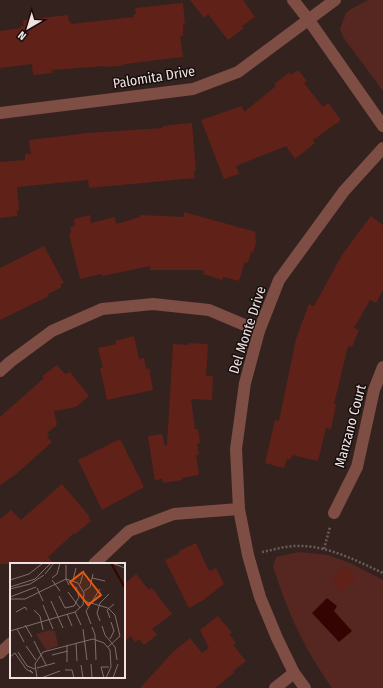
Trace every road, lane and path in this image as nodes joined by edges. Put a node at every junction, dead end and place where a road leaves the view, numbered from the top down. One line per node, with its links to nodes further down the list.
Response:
1 (293, 0): 3 (street)
2 (336, 0): 3 (street, Palomita Drive)
3 (308, 19): 4 (street, Palomita Drive); 5 (street)
4 (0, 113)
5 (383, 126)
6 (383, 148): 7 (street, Del Monte Drive)
7 (259, 331): 9 (street); 10 (street, Del Monte Drive)
8 (383, 367): 11 (street, Manzano Court)
9 (0, 371)
10 (239, 509): 13 (street, Del Monte Drive); 14 (street)
11 (334, 513): 12 (path)
12 (324, 549): 13 (path); 15 (path)
13 (248, 555): 18 (street, Del Monte Drive)
14 (95, 563)
15 (383, 573)
16 (10, 644): 17 (street)
17 (0, 653)
18 (294, 673): 19 (street); 20 (street, Del Monte Drive)
19 (275, 688)
20 (305, 688)

